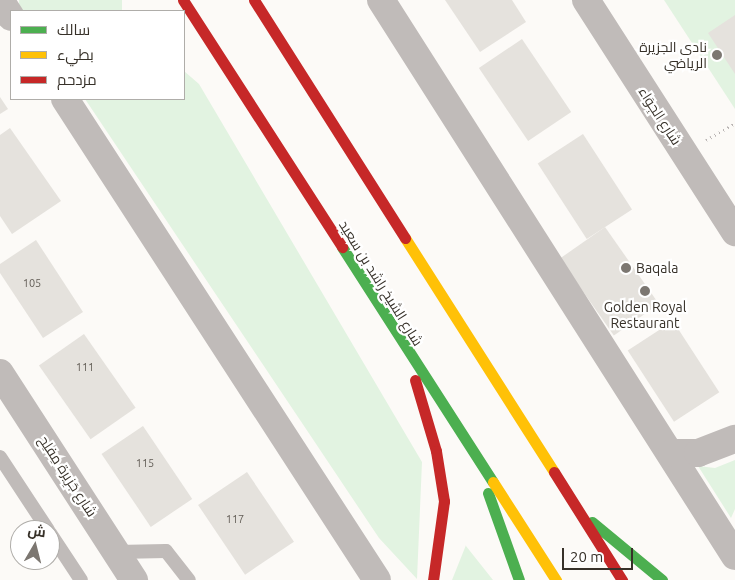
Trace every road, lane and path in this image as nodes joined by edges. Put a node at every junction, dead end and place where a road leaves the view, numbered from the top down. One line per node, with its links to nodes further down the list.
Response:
1 (0, 0): 6 (street)
2 (183, 0): 11 (main road, شارع الشيخ راشد بن سعيد)
3 (254, 0): 17 (main road)
4 (381, 0): 14 (street)
5 (586, 0): 9 (street, شارع الجِوَاء)
6 (10, 15)
7 (66, 100): 25 (street)
8 (735, 123): 9 (path)
9 (685, 154): 10 (street, شارع الجِوَاء)
10 (735, 232)
11 (406, 349): 16 (main road, شارع الشيخ راشد بن سعيد); 26 (main road)
12 (0, 373): 20 (street, شارع جَزِيرة مِفلِح)
13 (735, 439): 14 (street)
14 (672, 453): 21 (street)
15 (0, 457): 18 (lane)
16 (477, 459): 27 (main road); 28 (main road, شارع الشيخ راشد بن سعيد)
17 (580, 514): 29 (main road); 30 (main road)
18 (42, 520)
19 (60, 548): 22 (lane)
20 (117, 552): 23 (street, شارع جَزِيرة مِفلِح); 24 (lane)
21 (735, 556)
22 (81, 580)
23 (134, 580)
24 (189, 580)
25 (377, 580)
26 (433, 580)
27 (519, 580)
28 (556, 580)
29 (622, 580)
30 (662, 580)

